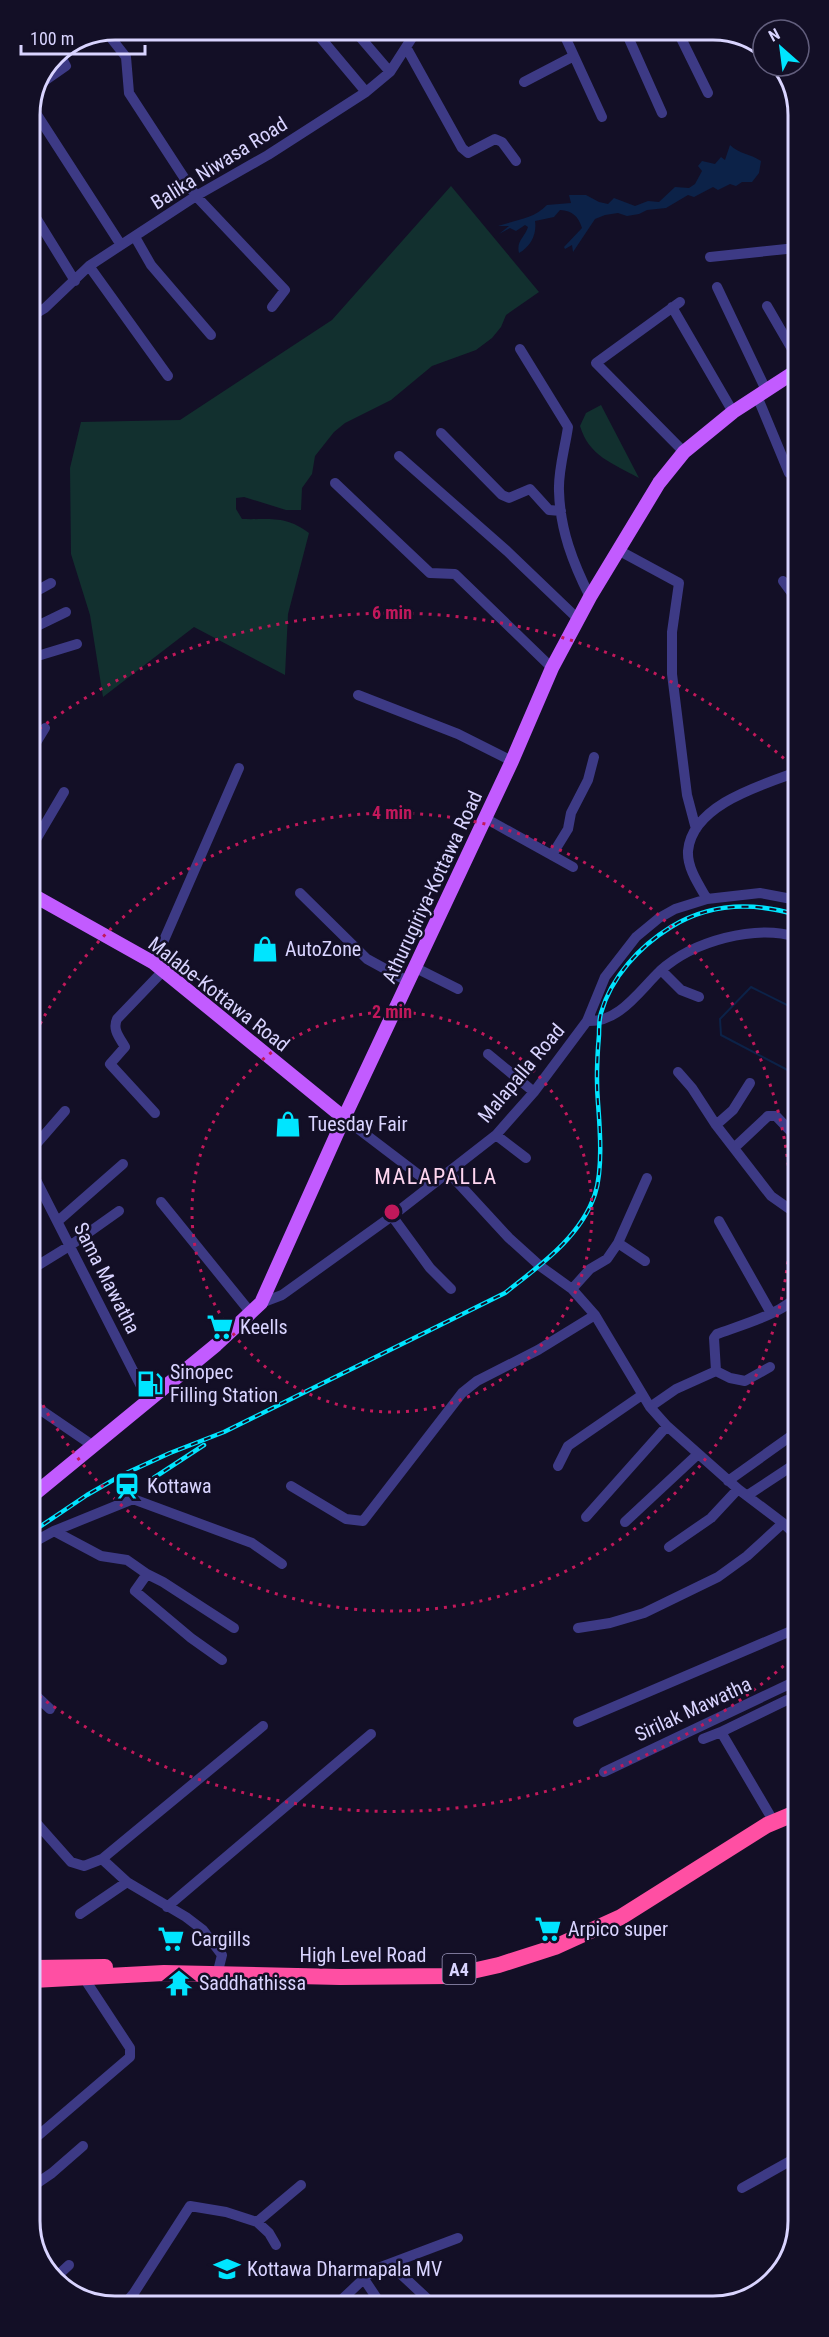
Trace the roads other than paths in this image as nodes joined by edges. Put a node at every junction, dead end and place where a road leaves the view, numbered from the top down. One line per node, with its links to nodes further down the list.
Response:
1 (113, 41): 20 (street)
2 (323, 41): 14 (street)
3 (363, 41): 11 (street)
4 (410, 41): 8 (street, Balika Niwasa Road)
5 (567, 41): 9 (street)
6 (630, 41): 16 (street)
7 (682, 41): 15 (street)
8 (406, 47): 11 (street, Balika Niwasa Road); 19 (street)
9 (574, 56): 13 (street); 17 (street)
10 (63, 61): 12 (street)
11 (390, 72): 14 (street, Balika Niwasa Road)
12 (52, 76)
13 (524, 82)
14 (366, 92): 20 (street, Balika Niwasa Road)
15 (708, 93)
16 (662, 113)
17 (602, 117)
18 (41, 121): 23 (street)
19 (516, 161)
20 (196, 196): 22 (street, Balika Niwasa Road); 30 (street)
21 (41, 226): 27 (street)
22 (135, 237): 23 (street, Balika Niwasa Road); 32 (street)
23 (121, 245): 26 (street, Balika Niwasa Road)
24 (788, 249): 25 (street)
25 (710, 257)
26 (89, 266): 27 (street, Balika Niwasa Road); 35 (street)
27 (75, 281): 31 (street, Balika Niwasa Road)
28 (717, 287): 37 (street)
29 (767, 306): 33 (street)
30 (272, 307)
31 (41, 310)
32 (211, 335)
33 (788, 342)
34 (520, 349): 44 (street)
35 (168, 376)
36 (788, 376): 37 (main road, Athurugiriya-Kottawa Road)
37 (761, 393): 38 (main road, Athurugiriya-Kottawa Road); 42 (street)
38 (732, 412): 40 (main road, Athurugiriya-Kottawa Road); 40 (street)
39 (441, 433): 44 (street)
40 (684, 452): 45 (main road, Athurugiriya-Kottawa Road)
41 (399, 456): 52 (street)
42 (788, 470)
43 (335, 483): 56 (street)
44 (561, 511): 50 (street)
45 (618, 550): 50 (main road, Athurugiriya-Kottawa Road); 66 (street)
46 (783, 581): 49 (street)
47 (51, 583): 48 (street)
48 (41, 588)
49 (788, 588)
50 (590, 597): 52 (main road, Athurugiriya-Kottawa Road)
51 (66, 612): 53 (street)
52 (578, 619): 56 (main road, Athurugiriya-Kottawa Road)
53 (41, 624)
54 (77, 644): 55 (street)
55 (41, 655)
56 (552, 668): 61 (main road, Athurugiriya-Kottawa Road)
57 (357, 695): 61 (street)
58 (45, 728): 59 (street)
59 (41, 735)
60 (594, 757): 68 (street)
61 (512, 761): 65 (main road, Athurugiriya-Kottawa Road)
62 (238, 768): 75 (street)
63 (788, 775): 66 (street)
64 (64, 792): 67 (street)
65 (485, 818): 68 (street); 76 (main road, Athurugiriya-Kottawa Road)
66 (696, 829): 72 (street)
67 (41, 831)
68 (552, 855): 69 (street)
69 (573, 867)
70 (300, 893): 78 (street)
71 (788, 898): 72 (street, Malapalla Road)
72 (707, 899): 81 (street, Malapalla Road)
73 (41, 900): 75 (main road, Malabe-Kottawa Road)
74 (788, 935): 77 (street)
75 (158, 967): 87 (street); 88 (main road, Malabe-Kottawa Road)
76 (416, 968): 78 (main road, Athurugiriya-Kottawa Road); 79 (street)
77 (661, 970): 80 (street); 81 (street)
78 (409, 982): 88 (main road, Athurugiriya-Kottawa Road)
79 (458, 989)
80 (699, 997)
81 (587, 1021): 85 (street, Malapalla Road)
82 (488, 1054): 85 (street)
83 (678, 1072): 89 (street)
84 (750, 1083): 89 (street)
85 (534, 1092): 91 (street, Malapalla Road)
86 (65, 1111): 92 (street)
87 (155, 1113)
88 (344, 1118): 98 (street); 113 (main road, Athurugiriya-Kottawa Road)
89 (716, 1125): 93 (street)
90 (788, 1129): 93 (street)
91 (496, 1135): 94 (street); 96 (street, Malapalla Road)
92 (41, 1139)
93 (734, 1148): 101 (street)
94 (526, 1158)
95 (123, 1164): 104 (street)
96 (449, 1173): 98 (street, Malapalla Road); 110 (street)
97 (648, 1178): 106 (street)
98 (432, 1185): 103 (street, Malapalla Road)
99 (41, 1189): 104 (street, Sama Mawatha)
100 (161, 1202): 113 (street)
101 (788, 1208)
102 (119, 1211): 107 (street)
103 (392, 1216): 111 (street); 113 (street, Malapalla Road)
104 (58, 1221): 107 (street, Sama Mawatha)
105 (719, 1221): 114 (street)
106 (618, 1243): 108 (street); 110 (street)
107 (71, 1245): 109 (street); 119 (street, Sama Mawatha)
108 (645, 1261)
109 (41, 1263)
110 (572, 1288): 115 (street)
111 (451, 1289)
112 (788, 1304): 114 (street)
113 (256, 1308): 119 (main road, Athurugiriya-Kottawa Road)
114 (771, 1313): 117 (street)
115 (595, 1315): 118 (street); 129 (street)
116 (770, 1367): 117 (street)
117 (716, 1371): 120 (street)
118 (642, 1395): 120 (street); 126 (street)
119 (148, 1400): 124 (main road, Athurugiriya-Kottawa Road)
120 (650, 1407): 122 (street)
121 (41, 1410): 124 (street)
122 (667, 1426): 125 (street); 132 (street)
123 (788, 1438): 128 (street)
124 (92, 1445): 130 (main road, Athurugiriya-Kottawa Road)
125 (698, 1454): 128 (street); 133 (street)
126 (558, 1466)
127 (788, 1467): 131 (street)
128 (728, 1481): 131 (street)
129 (291, 1486)
130 (41, 1488)
131 (743, 1492): 134 (street); 137 (street)
132 (586, 1517)
133 (625, 1522)
134 (786, 1525): 141 (street)
135 (54, 1531): 136 (street); 138 (street); 139 (street)
136 (41, 1539)
137 (669, 1547)
138 (282, 1564)
139 (147, 1574): 140 (street); 143 (street)
140 (234, 1628)
141 (578, 1629)
142 (788, 1632): 148 (street)
143 (222, 1660)
144 (788, 1685): 153 (street, Sirilak Mawatha)
145 (41, 1700): 147 (street)
146 (788, 1700): 150 (street)
147 (50, 1709)
148 (578, 1722)
149 (263, 1726): 158 (street)
150 (721, 1732): 152 (street); 156 (street)
151 (372, 1734): 160 (street)
152 (703, 1739)
153 (604, 1772)
154 (788, 1814): 156 (highway, High Level Road / A4)
155 (788, 1816): 162 (highway, High Level Road / A4)
156 (771, 1817): 162 (highway, High Level Road / A4)
157 (41, 1828): 158 (street)
158 (102, 1859): 159 (street)
159 (128, 1882): 160 (street); 161 (street)
160 (167, 1907): 163 (street)
161 (81, 1914)
162 (620, 1914): 163 (highway, High Level Road / A4); 165 (highway, High Level Road / A4)
163 (219, 1967): 164 (highway, High Level Road / A4)
164 (41, 1968)
165 (84, 1977): 166 (highway, High Level Road / A4); 167 (street)
166 (41, 1980)
167 (41, 2133)
168 (83, 2146): 170 (street)
169 (788, 2162): 172 (street)
170 (41, 2181)
171 (302, 2185): 173 (street)
172 (742, 2188)
173 (257, 2222): 175 (street); 180 (street)
174 (458, 2238): 176 (street)
175 (276, 2245)
176 (390, 2264): 179 (street); 183 (street)
177 (69, 2265): 178 (street)
178 (61, 2273)
179 (364, 2278): 181 (street); 182 (street)
180 (131, 2296)
181 (347, 2296)
182 (376, 2296)
183 (425, 2296)

